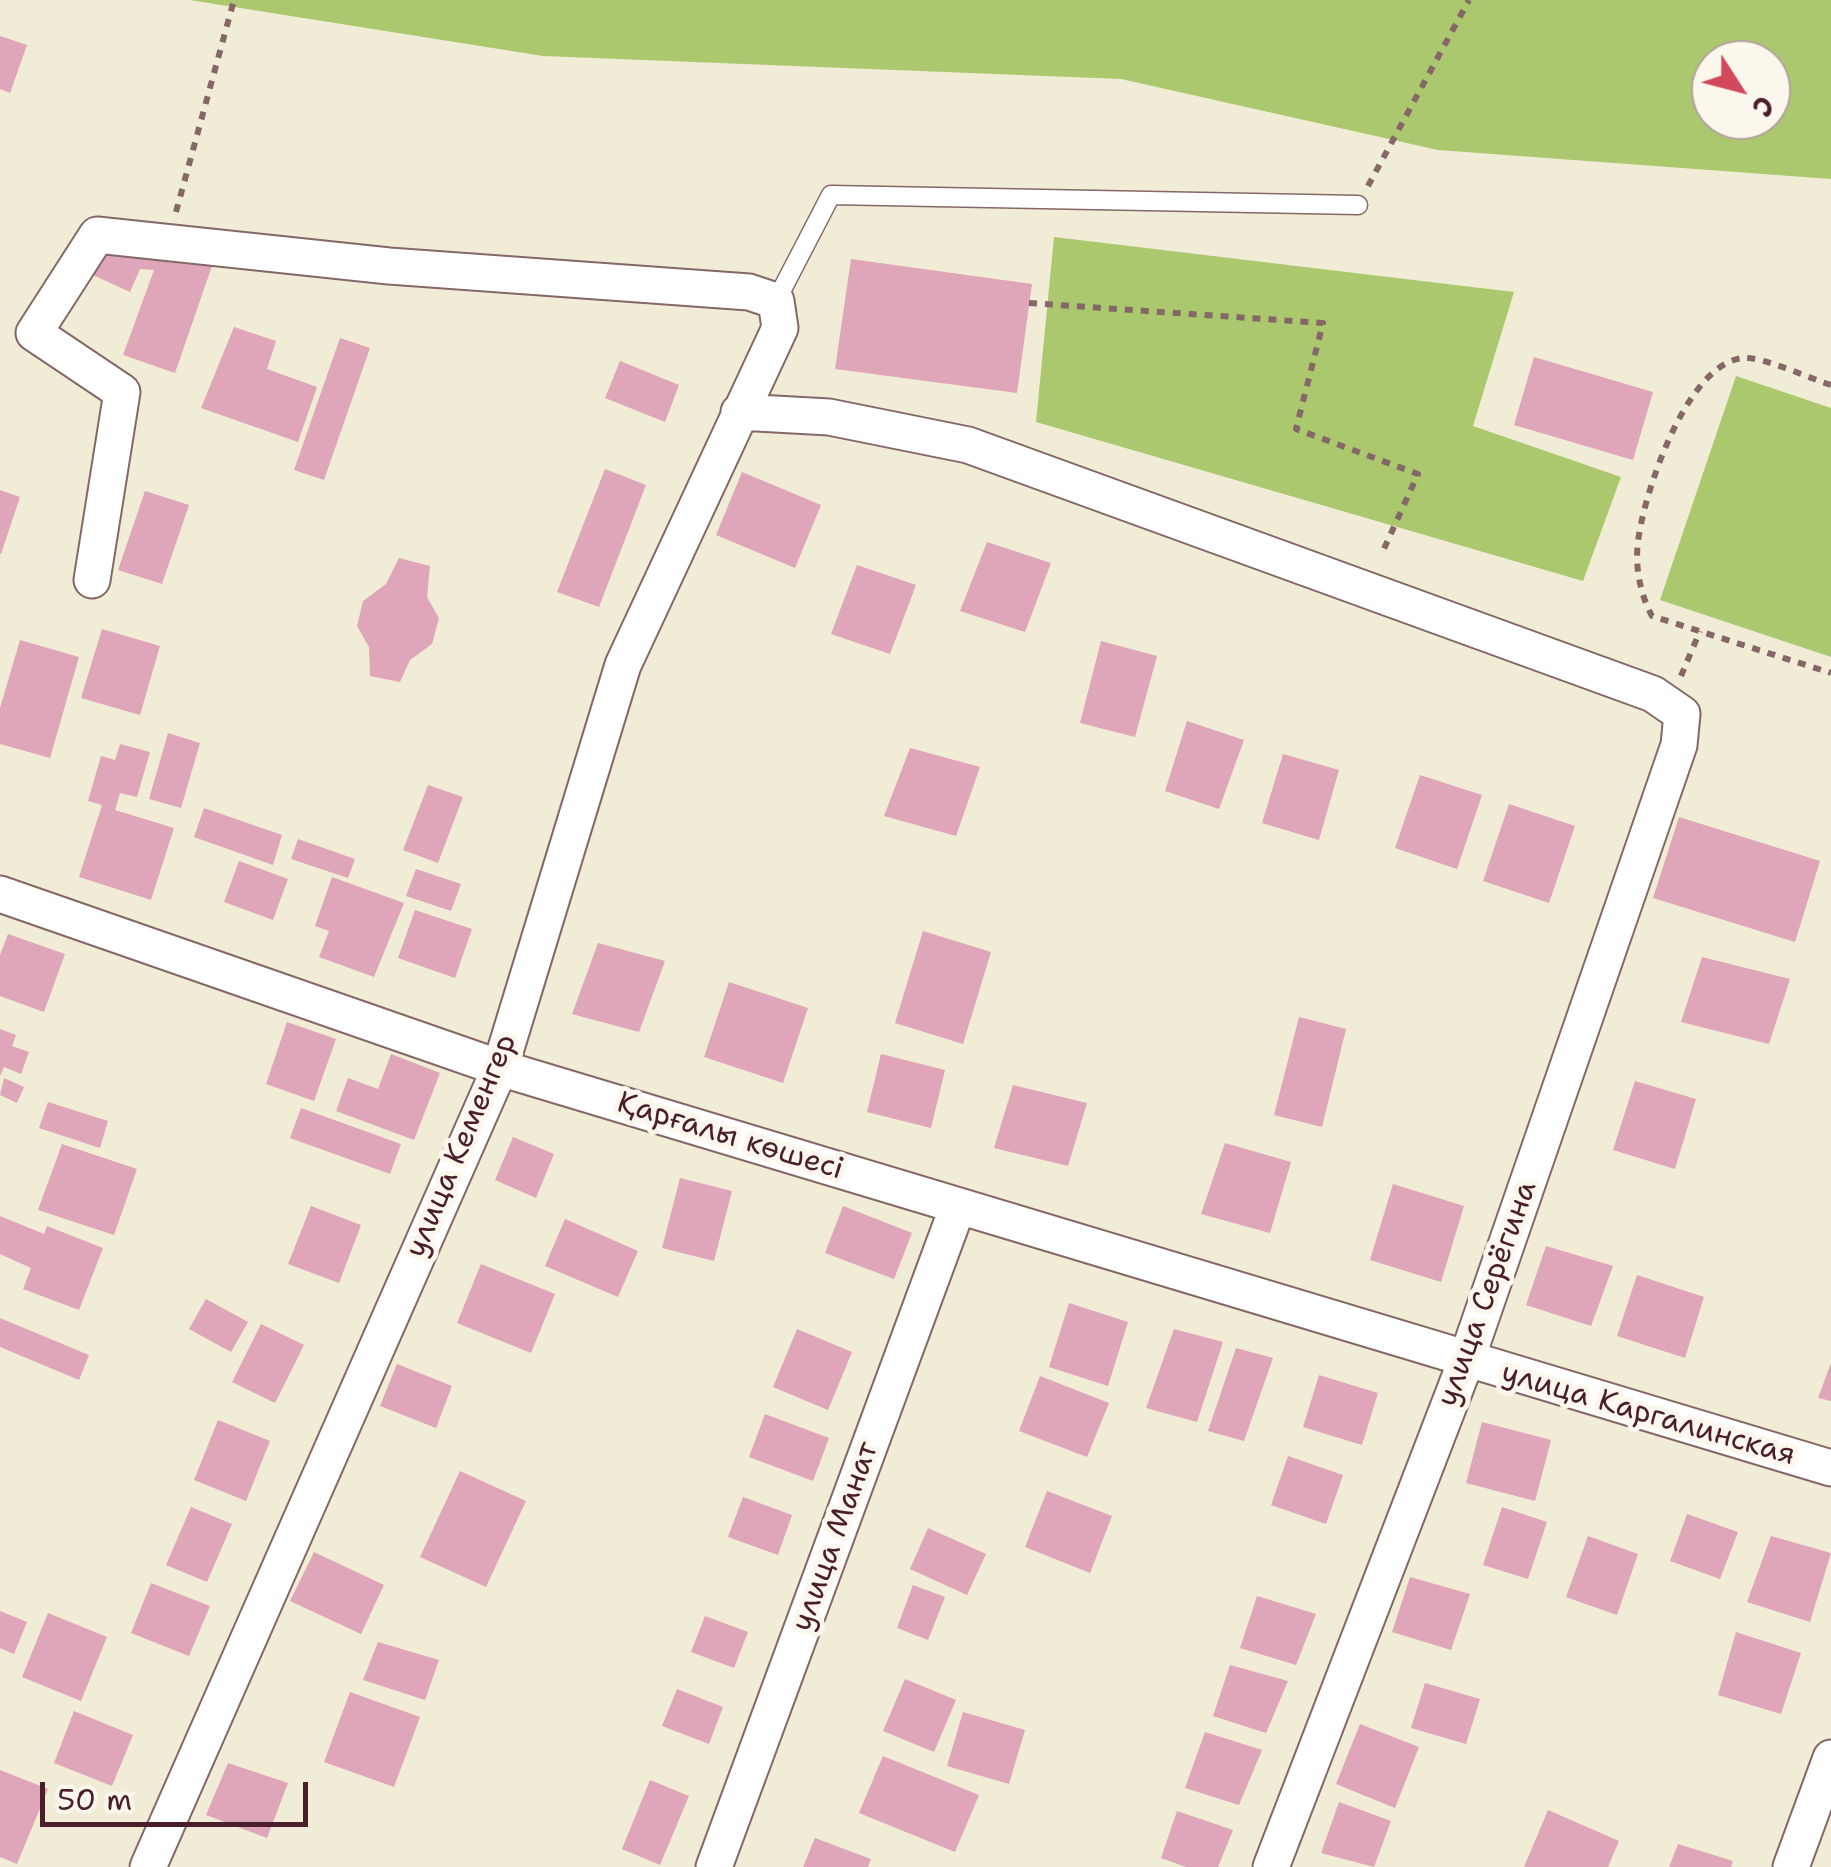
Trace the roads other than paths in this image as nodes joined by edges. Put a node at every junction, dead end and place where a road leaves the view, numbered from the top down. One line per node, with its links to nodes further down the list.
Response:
1 (1358, 205): 2 (lane)
2 (776, 301): 3 (street, улица Кеменгер); 4 (street)
3 (739, 412): 6 (street, улица Кеменгер); 8 (street, улица Серёгина)
4 (92, 580)
5 (1, 897): 6 (street, Қарғалы көшесі)
6 (500, 1068): 7 (street, Қарғалы көшесі); 11 (street, улица Кеменгер)
7 (958, 1206): 8 (street, Қарғалы көшесі); 12 (street, улица Манат)
8 (1466, 1361): 9 (street, улица Каргалинская); 13 (street, улица Серёгина)
9 (1831, 1468)
10 (1831, 1758): 14 (street)
11 (148, 1867)
12 (714, 1867)
13 (1271, 1867)
14 (1791, 1867)

